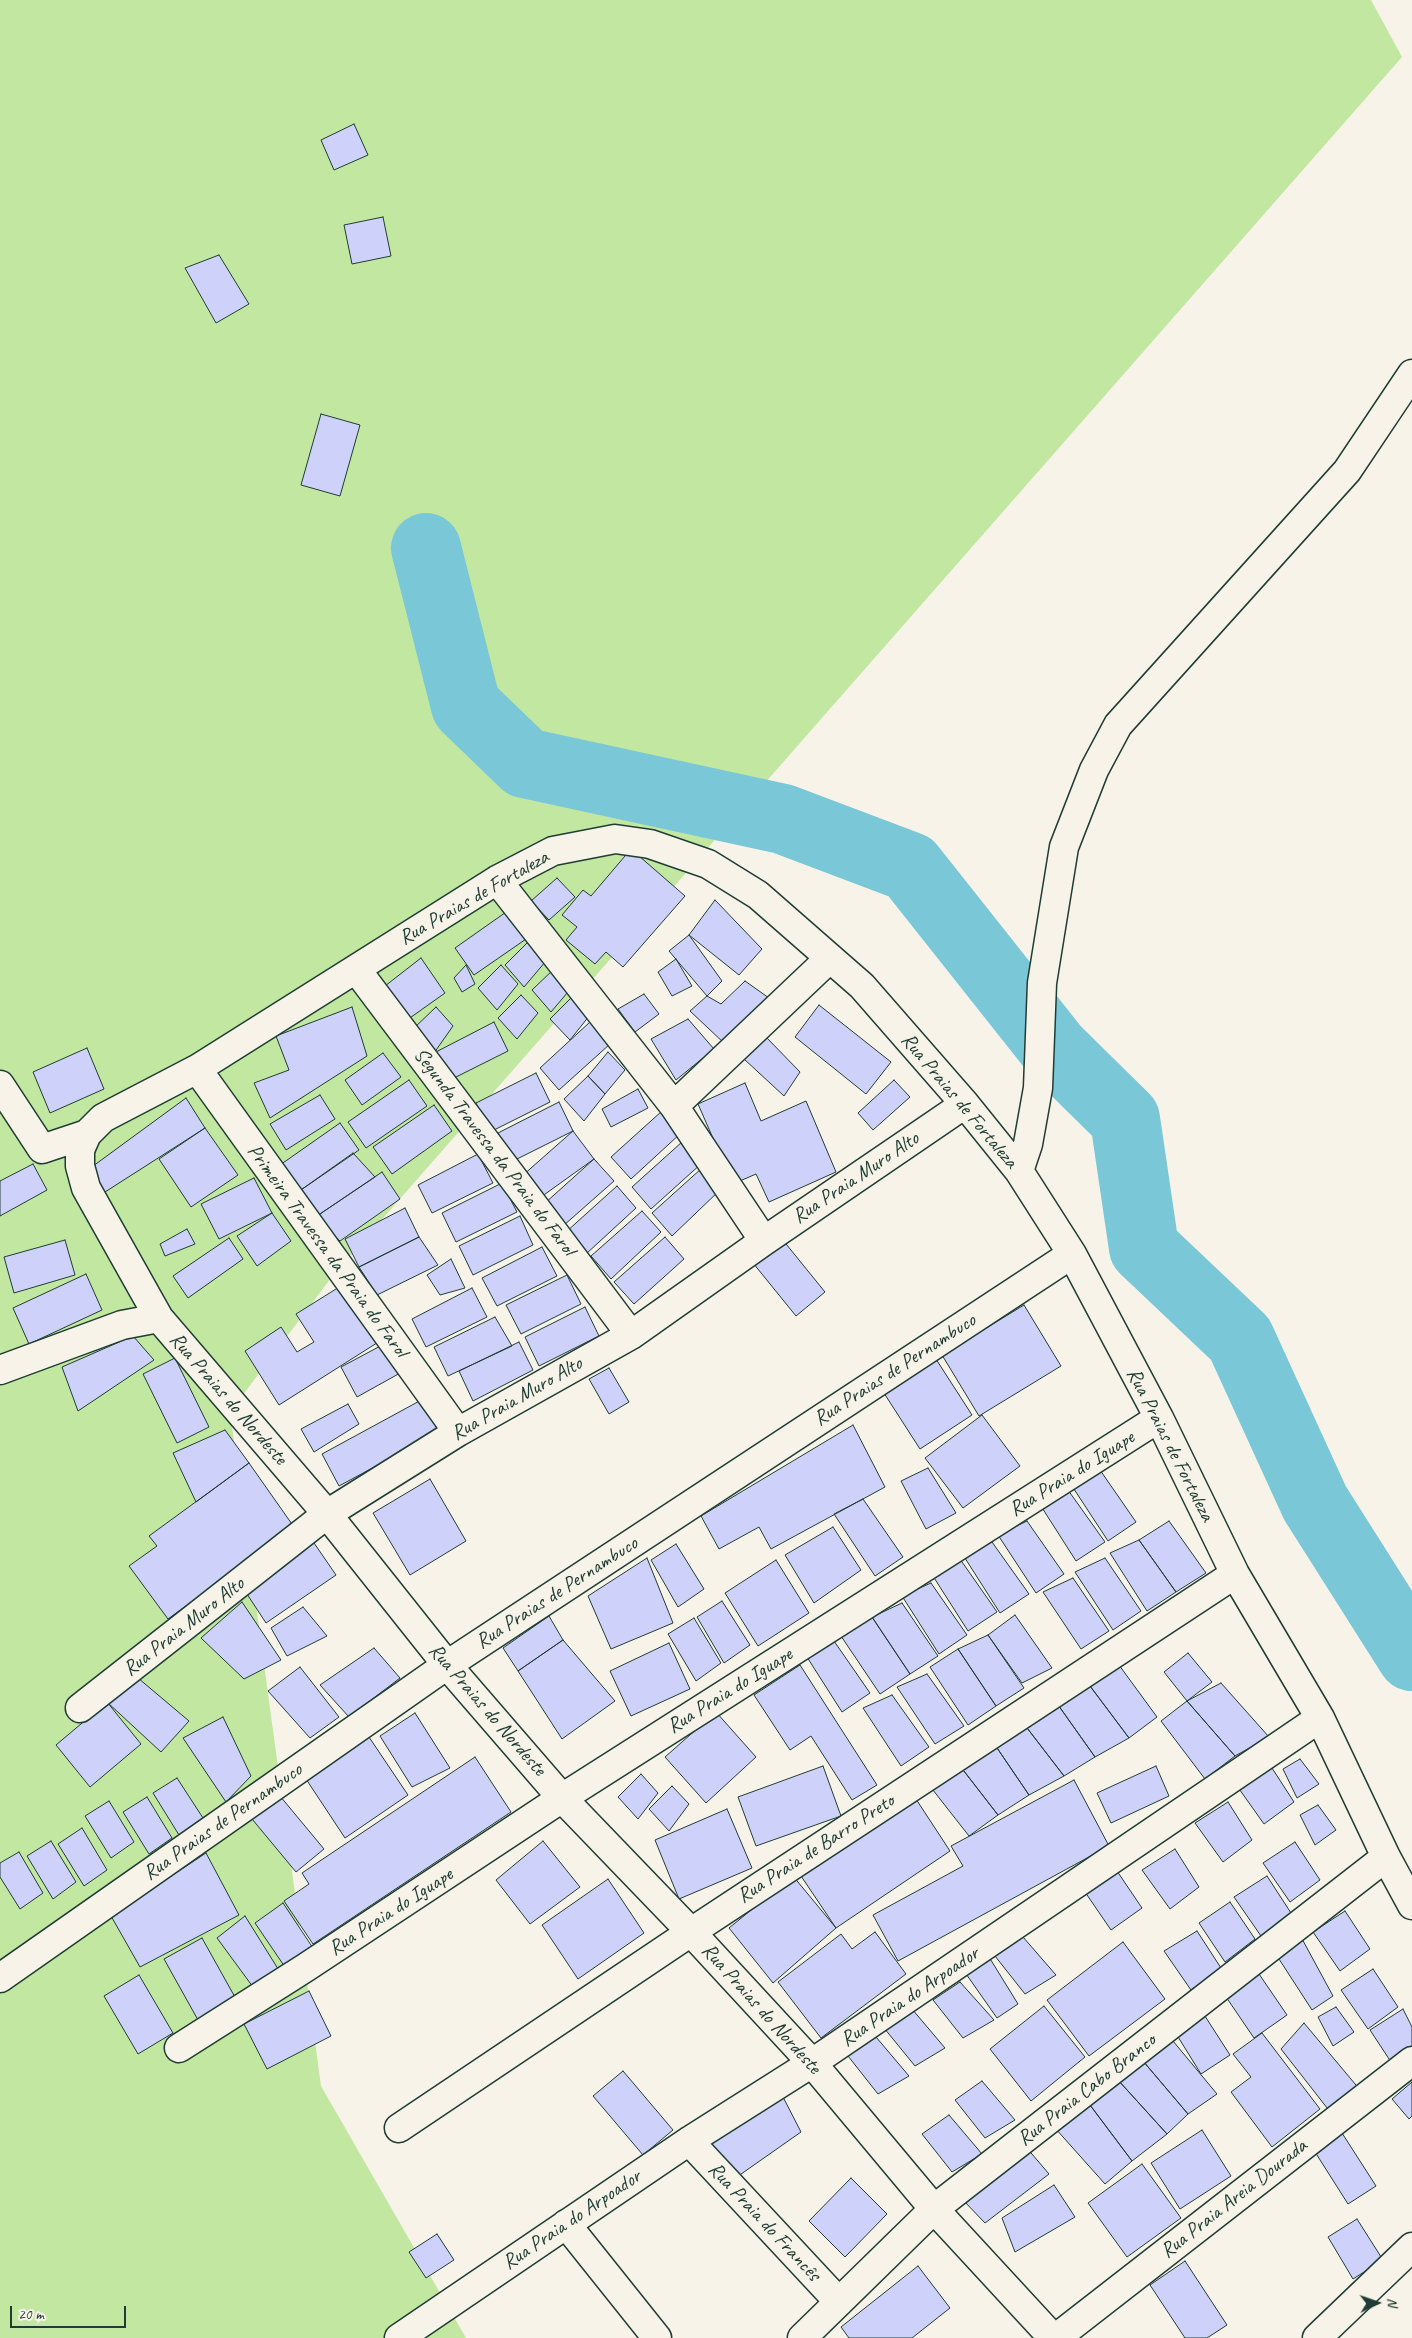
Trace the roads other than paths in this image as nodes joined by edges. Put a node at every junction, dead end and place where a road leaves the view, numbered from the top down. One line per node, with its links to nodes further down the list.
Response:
1 (1412, 374): 10 (street)
2 (497, 880): 3 (street, Rua Praias de Fortaleza); 4 (street, Rua Praias de Fortaleza); 8 (street)
3 (830, 958): 7 (street, Rua Praias de Fortaleza); 8 (street)
4 (356, 968): 5 (street, Rua Praias de Fortaleza); 14 (street, Segunda Travessa da Praia do Farol)
5 (197, 1070): 9 (street, Rua Praias do Nordeste); 17 (street, Primeira Travessa da Praia do Farol)
6 (0, 1085): 9 (street)
7 (965, 1104): 10 (street, Rua Praias de Fortaleza); 11 (street, Rua Praia Muro Alto)
8 (674, 1106): 11 (street)
9 (88, 1134): 13 (street, Rua Praias do Nordeste)
10 (1019, 1171): 12 (street, Rua Praias de Fortaleza)
11 (764, 1241): 14 (street, Rua Praia Muro Alto)
12 (1072, 1254): 16 (street, Rua Praias de Fortaleza); 20 (street, Rua Praias de Pernambuco)
13 (159, 1318): 15 (street); 18 (street, Rua Praias do Nordeste)
14 (631, 1335): 17 (street, Rua Praia Muro Alto)
15 (0, 1370)
16 (1159, 1418): 19 (street, Rua Praias de Fortaleza); 23 (street, Rua Praia do Iguape)
17 (458, 1432): 18 (street, Rua Praia Muro Alto)
18 (327, 1514): 20 (street, Rua Praias do Nordeste); 21 (street, Rua Praia Muro Alto)
19 (1235, 1574): 22 (street, Rua Praias de Fortaleza); 26 (street, Rua Praia de Barro Preto)
20 (447, 1665): 23 (street, Rua Praias do Nordeste); 27 (street, Rua Praias de Pernambuco)
21 (80, 1708)
22 (1320, 1718): 24 (street, Rua Praias de Fortaleza); 30 (street, Rua Praia do Arpoador)
23 (562, 1798): 26 (street, Rua Praias do Nordeste); 28 (street, Rua Praia do Iguape)
24 (1386, 1857): 25 (street, Rua Praias de Fortaleza); 33 (street, Rua Praia Cabo Branco)
25 (1412, 1905)
26 (691, 1932): 30 (street, Rua Praias do Nordeste); 31 (street, Rua Praia de Barro Preto)
27 (0, 1978)
28 (179, 2048)
29 (1412, 2061): 40 (street, Rua Praia Areia Dourada)
30 (812, 2063): 32 (street, Rua Praia do Arpoador); 33 (street, Rua Praias do Nordeste)
31 (399, 2128)
32 (689, 2141): 34 (street, Rua Praia do Arpoador); 36 (street, Rua Praia do Francês)
33 (934, 2209): 36 (street, Rua Praia Cabo Branco); 40 (street, Rua Praias do Nordeste)
34 (566, 2224): 37 (street, Rua Praia do Arpoador); 38 (street)
35 (1412, 2248): 41 (street)
36 (839, 2302): 39 (street, Rua Praia Cabo Branco)
37 (399, 2338)
38 (657, 2338)
39 (802, 2338)
40 (1054, 2338)
41 (1317, 2338)

